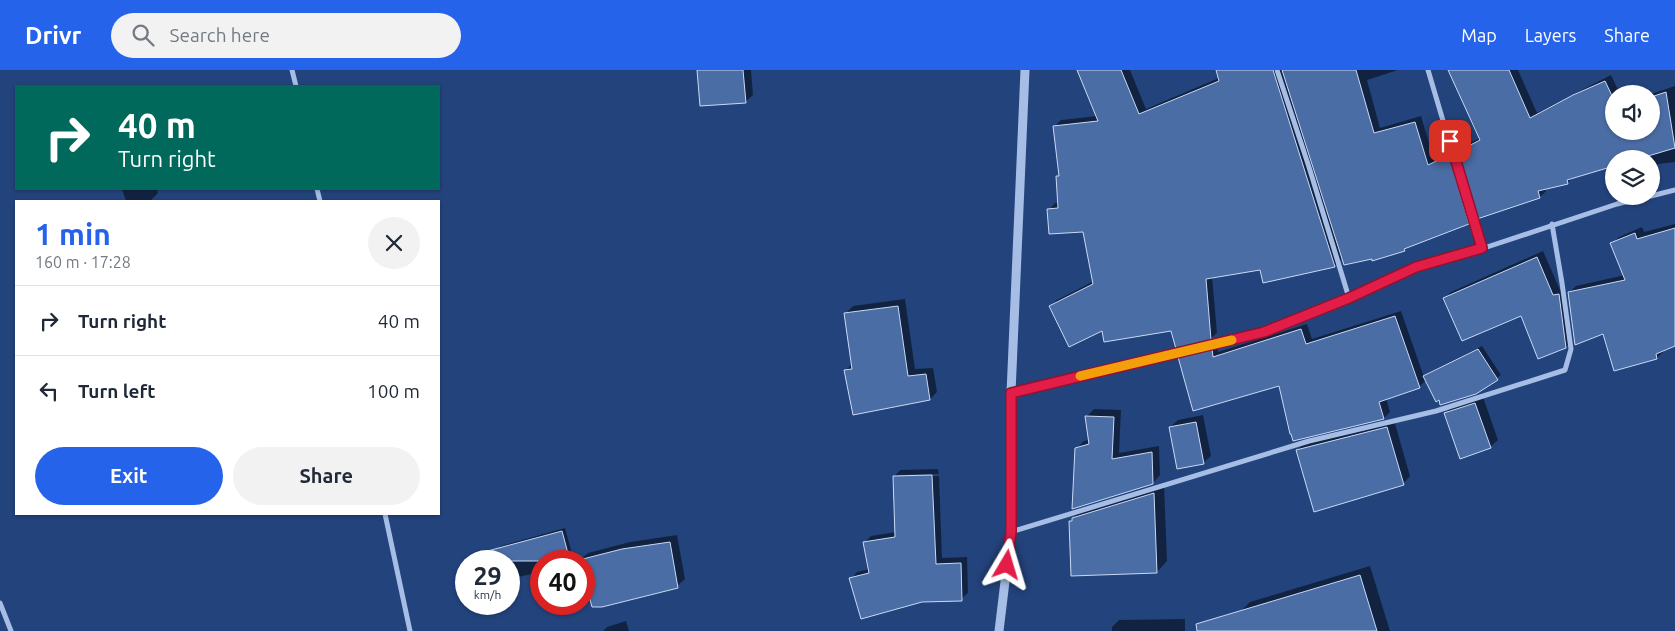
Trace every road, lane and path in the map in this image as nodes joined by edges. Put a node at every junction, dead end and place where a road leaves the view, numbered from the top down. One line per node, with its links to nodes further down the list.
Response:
1 (292, 70): 5 (street)
2 (1025, 70): 12 (street)
3 (1277, 70): 11 (street)
4 (1428, 70): 10 (street)
5 (296, 85)
6 (1675, 190): 7 (street)
7 (1660, 194)
8 (1614, 205): 9 (street)
9 (1552, 224): 10 (street); 14 (street)
10 (1482, 248): 11 (street)
11 (1349, 298): 12 (street)
12 (1011, 393): 14 (street)
13 (385, 515): 17 (street)
14 (1011, 532): 18 (street)
15 (0, 603): 16 (street)
16 (11, 631)
17 (410, 631)
18 (999, 631)

